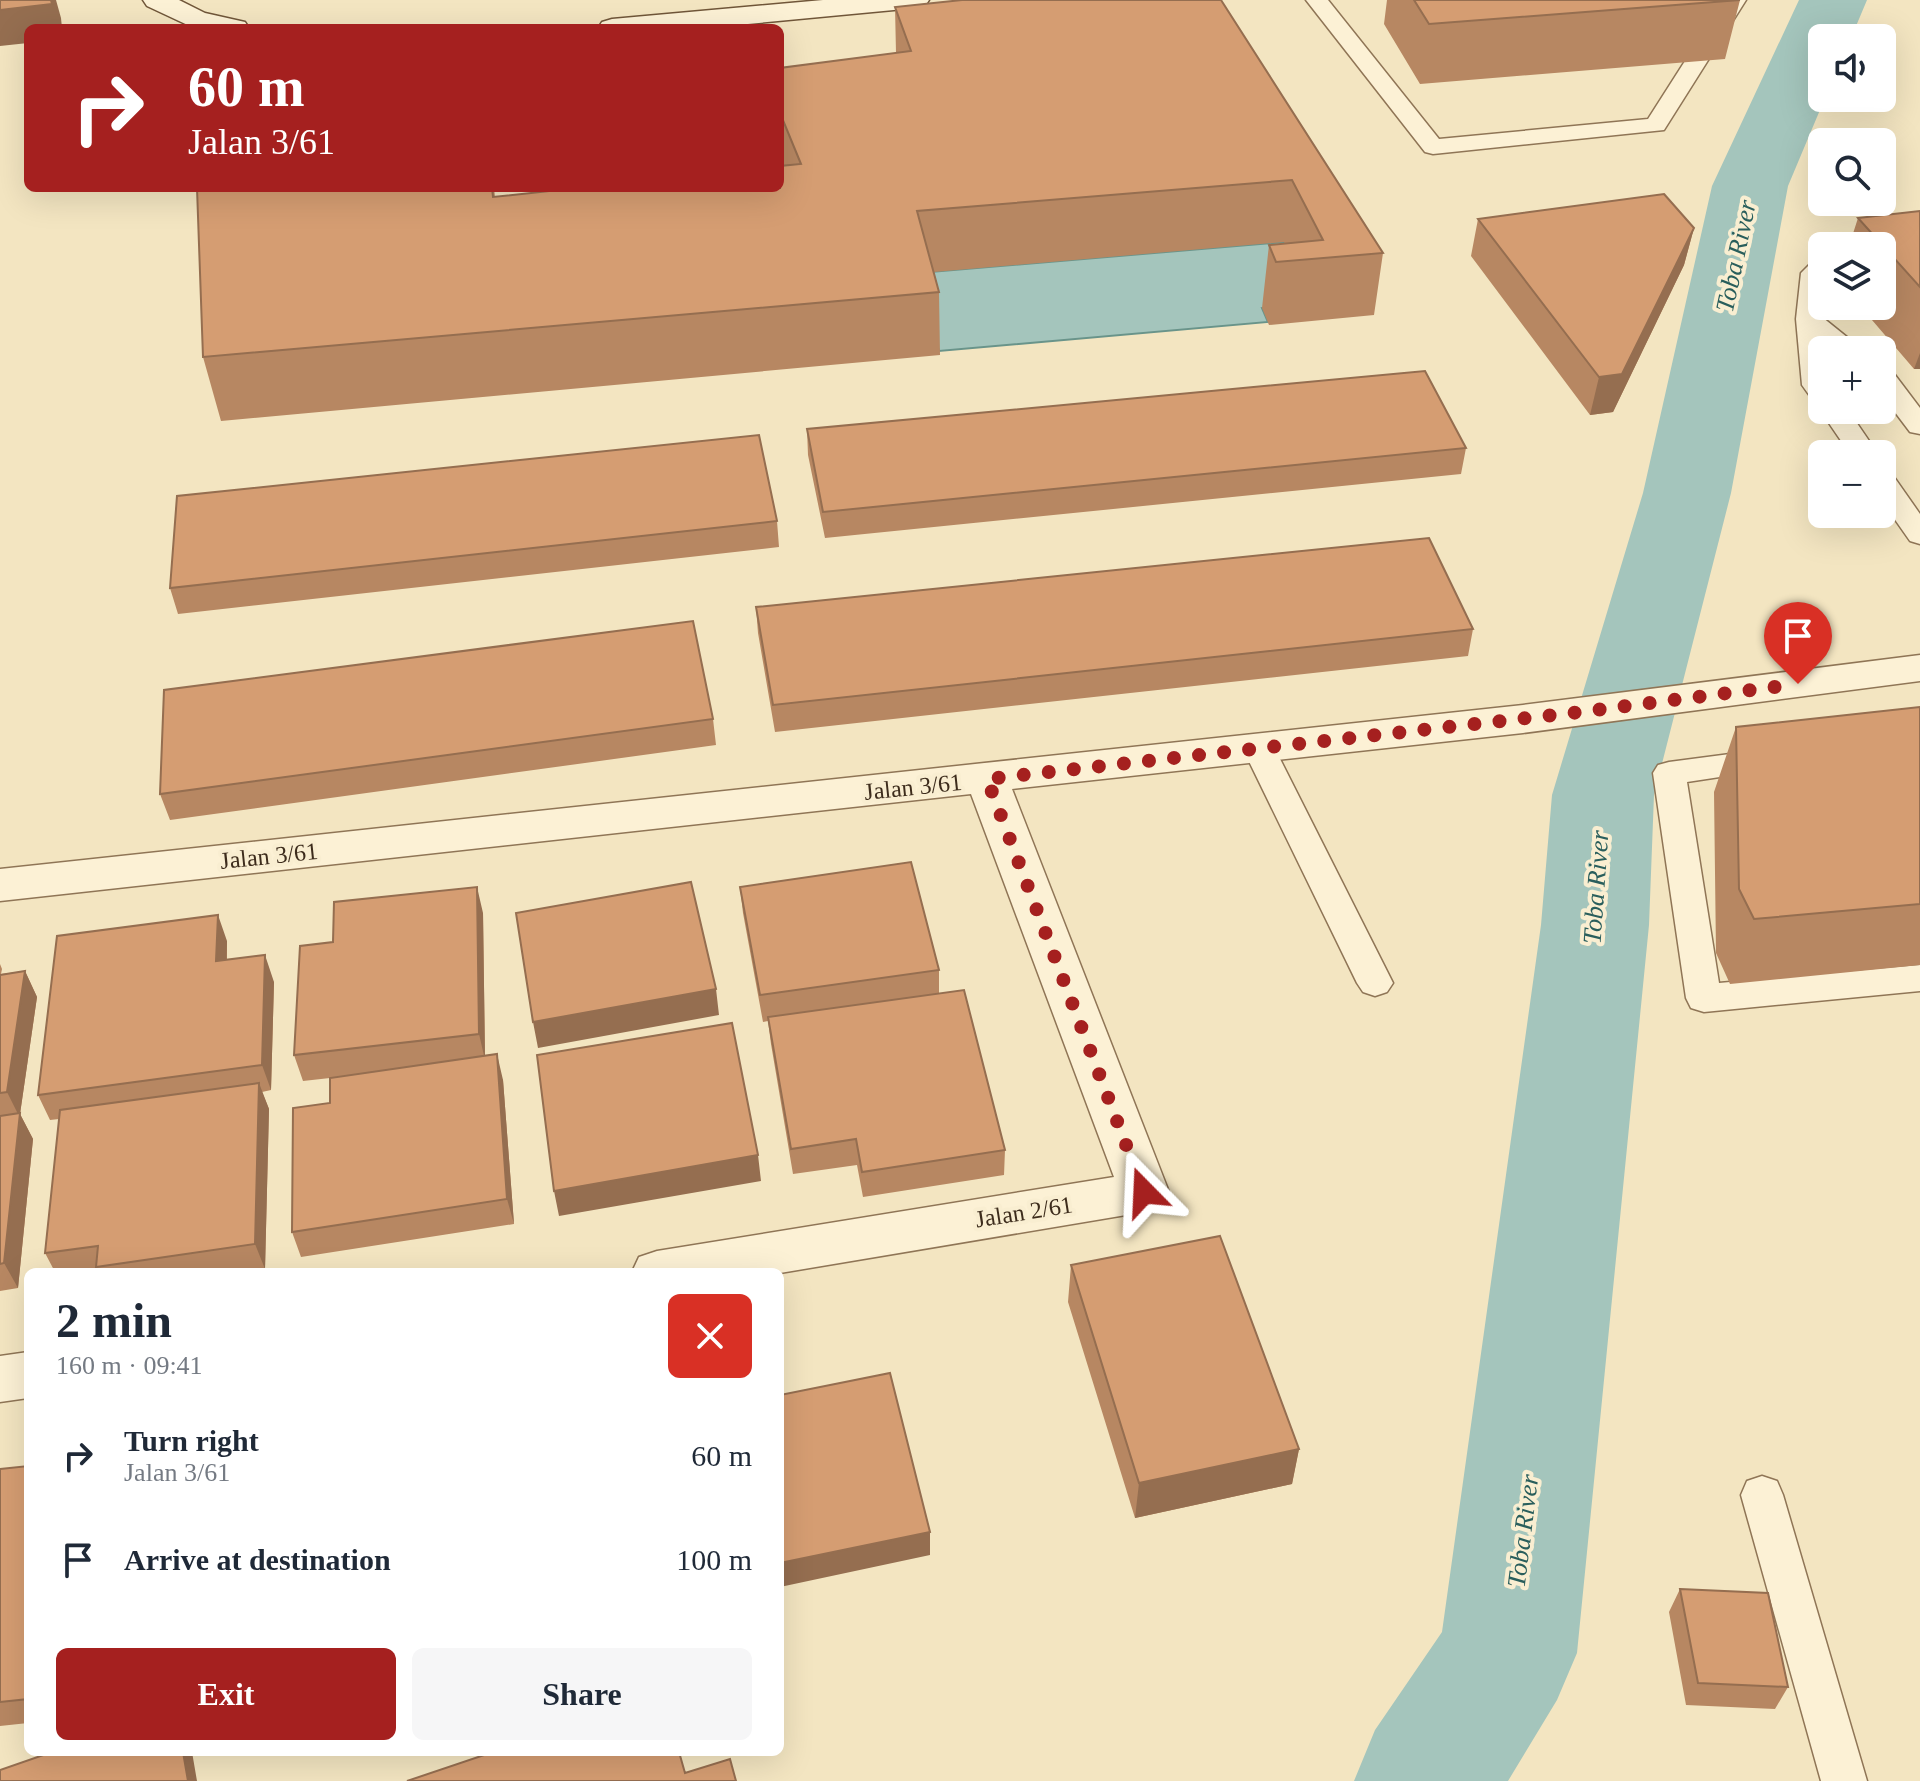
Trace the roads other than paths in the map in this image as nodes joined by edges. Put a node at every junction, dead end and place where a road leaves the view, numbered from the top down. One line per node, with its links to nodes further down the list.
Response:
1 (157, 0): 6 (street)
2 (222, 0): 7 (street)
3 (915, 0): 8 (street)
4 (1317, 0): 5 (lane)
5 (1735, 0)
6 (216, 24)
7 (254, 24)
8 (656, 24)
9 (1810, 320): 10 (lane)
10 (1831, 336)
11 (1896, 395): 12 (lane)
12 (1920, 426)
13 (1896, 500): 14 (lane)
14 (1920, 535)
15 (1920, 668): 16 (street, Jalan 3/61)
16 (1259, 749): 18 (street, Jalan 3/61); 21 (lane)
17 (1795, 756): 20 (lane)
18 (987, 779): 19 (street, Jalan 3/61); 22 (street, Jalan 2/61)
19 (0, 885)
20 (1920, 978)
21 (1375, 983)
22 (681, 1268)
23 (24, 1376): 24 (street)
24 (0, 1379)
25 (1762, 1495): 26 (lane)
26 (1844, 1781)

